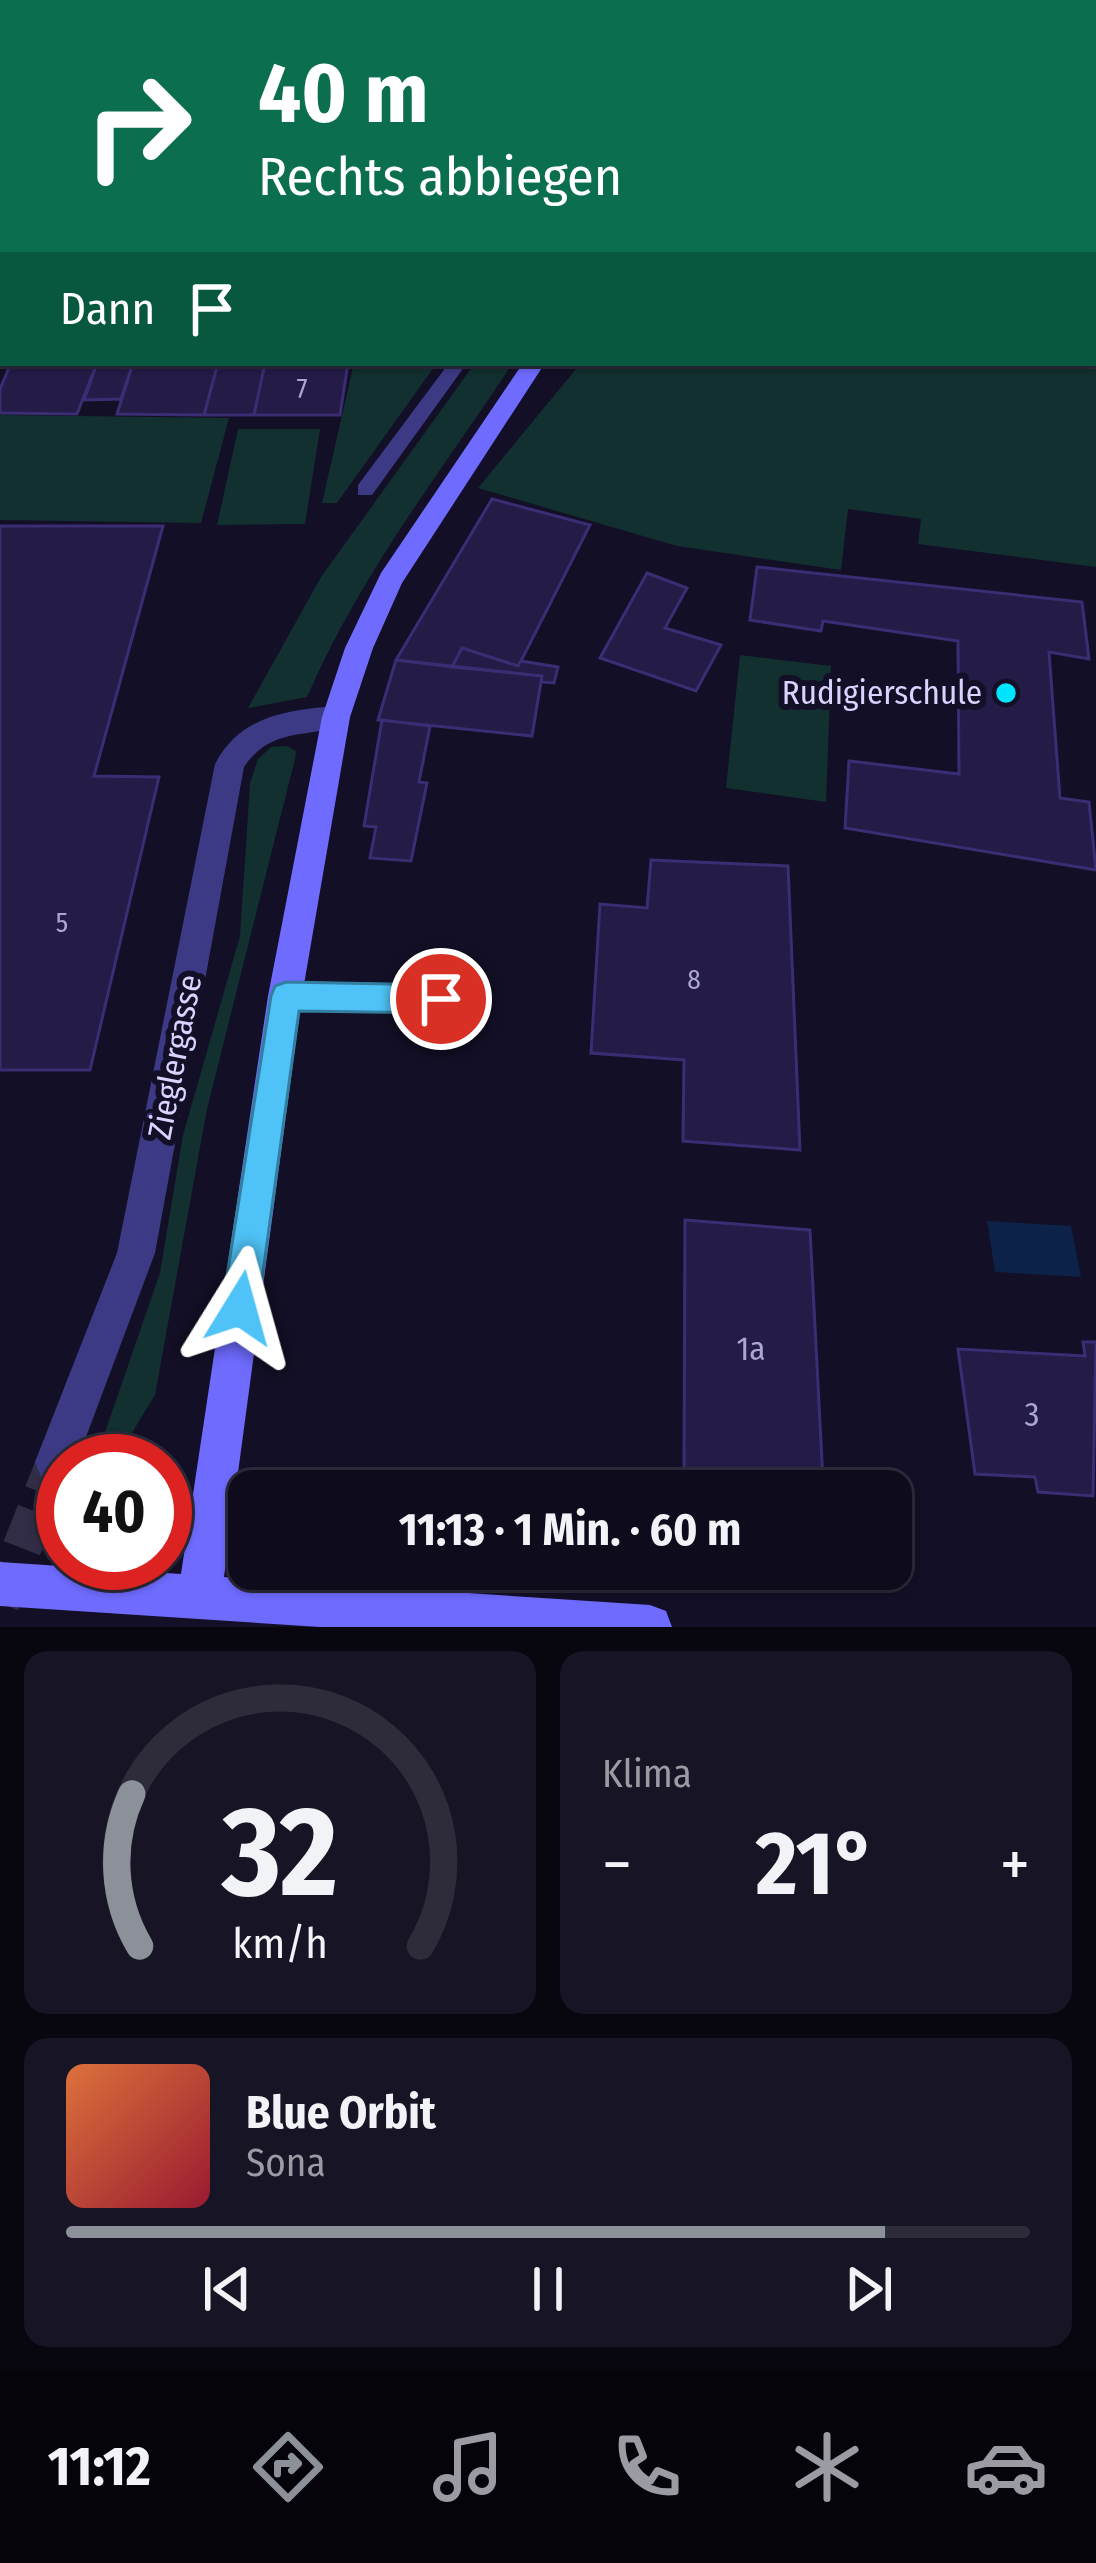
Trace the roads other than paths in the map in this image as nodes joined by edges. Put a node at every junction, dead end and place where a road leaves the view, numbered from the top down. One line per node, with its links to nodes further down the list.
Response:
1 (456, 366): 3 (lane)
2 (532, 366): 4 (street)
3 (365, 490)
4 (336, 717): 5 (street); 7 (street, Zieglergasse)
5 (286, 996): 6 (lane); 9 (street)
6 (441, 999)
7 (67, 1434)
8 (0, 1584): 9 (street)
9 (196, 1612): 10 (street)
10 (650, 1627)

